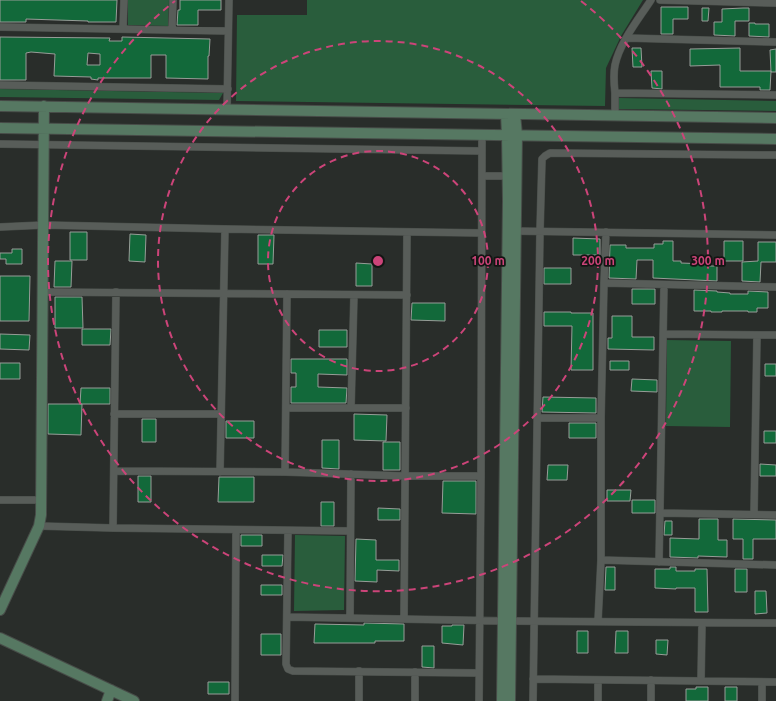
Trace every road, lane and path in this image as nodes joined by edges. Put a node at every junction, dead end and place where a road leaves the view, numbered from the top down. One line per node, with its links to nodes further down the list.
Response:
1 (124, 0): 11 (street)
2 (173, 0): 12 (street)
3 (229, 0): 13 (street)
4 (651, 0): 14 (street)
5 (660, 0): 6 (street)
6 (696, 1): 7 (street)
7 (732, 1): 8 (street)
8 (761, 1): 9 (street)
9 (776, 3)
10 (0, 27): 11 (street)
11 (123, 29): 12 (street)
12 (172, 30): 13 (street)
13 (228, 31): 17 (street)
14 (627, 38): 15 (street); 18 (street)
15 (776, 42)
16 (0, 85): 17 (street)
17 (228, 89): 22 (street)
18 (615, 93): 19 (street); 24 (street)
19 (776, 95)
20 (0, 106): 21 (street)
21 (44, 106): 22 (street); 27 (street)
22 (227, 109): 23 (street)
23 (511, 114): 24 (street); 29 (street)
24 (615, 115): 25 (street)
25 (776, 118)
26 (0, 128): 27 (street)
27 (44, 129): 28 (street); 32 (street)
28 (482, 135): 29 (street); 33 (street)
29 (512, 135): 30 (street); 36 (street); 40 (street)
30 (776, 140)
31 (0, 144): 32 (street)
32 (44, 144): 33 (street); 37 (street)
33 (482, 151): 35 (street)
34 (776, 155): 41 (street)
35 (483, 176): 36 (street); 44 (street)
36 (508, 176): 40 (street)
37 (44, 225): 38 (street); 39 (street); 49 (street)
38 (0, 227)
39 (225, 229): 42 (street); 51 (street)
40 (512, 231): 41 (street); 89 (street)
41 (540, 231): 43 (street); 63 (street)
42 (407, 232): 44 (street); 54 (street)
43 (606, 232): 45 (street); 46 (street)
44 (482, 233): 70 (street)
45 (776, 235)
46 (604, 283): 47 (street); 64 (street)
47 (664, 284): 48 (street); 55 (street)
48 (776, 287)
49 (43, 292): 50 (street); 72 (street)
50 (116, 292): 51 (street); 61 (street)
51 (224, 293): 52 (street); 62 (street)
52 (287, 294): 53 (street); 58 (street)
53 (354, 295): 54 (street); 59 (street)
54 (407, 295): 60 (street)
55 (663, 334): 56 (street); 73 (street)
56 (756, 335): 57 (street); 74 (street)
57 (776, 335)
58 (286, 408): 59 (street); 67 (street)
59 (351, 408): 60 (street)
60 (406, 408): 69 (street)
61 (114, 414): 62 (street); 65 (street)
62 (222, 414): 66 (street)
63 (537, 418): 64 (street); 90 (street)
64 (601, 418): 81 (street)
65 (114, 471): 66 (street); 77 (street)
66 (220, 472): 67 (street)
67 (285, 472): 68 (street)
68 (351, 474): 69 (street); 80 (street)
69 (405, 476): 70 (street); 87 (street)
70 (481, 476): 88 (street)
71 (0, 500): 72 (street)
72 (42, 500): 76 (street)
73 (660, 513): 74 (street); 82 (street)
74 (754, 514): 75 (street)
75 (776, 515)
76 (39, 526): 77 (street); 84 (street)
77 (113, 528): 78 (street)
78 (236, 530): 79 (street); 107 (street)
79 (288, 531): 80 (street); 85 (street)
80 (350, 531): 86 (street)
81 (601, 560): 82 (street); 91 (street)
82 (659, 562): 83 (street)
83 (776, 565)
84 (0, 610)
85 (288, 617): 86 (street); 95 (street)
86 (350, 618): 87 (street)
87 (404, 619): 88 (street)
88 (480, 620): 89 (street); 97 (street)
89 (507, 621): 90 (street); 111 (street); 112 (street)
90 (534, 621): 91 (street); 98 (street)
91 (598, 621): 92 (street)
92 (702, 623): 93 (street); 101 (street)
93 (776, 623)
94 (0, 638): 104 (street)
95 (359, 671): 96 (street); 108 (street)
96 (415, 672): 97 (street); 109 (street)
97 (479, 673): 110 (street)
98 (534, 679): 99 (street); 113 (street)
99 (598, 680): 100 (street); 114 (street)
100 (651, 680): 101 (street); 115 (street)
101 (701, 681): 102 (street)
102 (762, 682): 103 (street); 116 (street)
103 (776, 682)
104 (112, 690): 105 (street); 106 (street)
105 (107, 701)
106 (134, 701)
107 (234, 701)
108 (359, 701)
109 (415, 701)
110 (479, 701)
111 (502, 701)
112 (510, 701)
113 (533, 701)
114 (598, 701)
115 (651, 701)
116 (762, 701)

